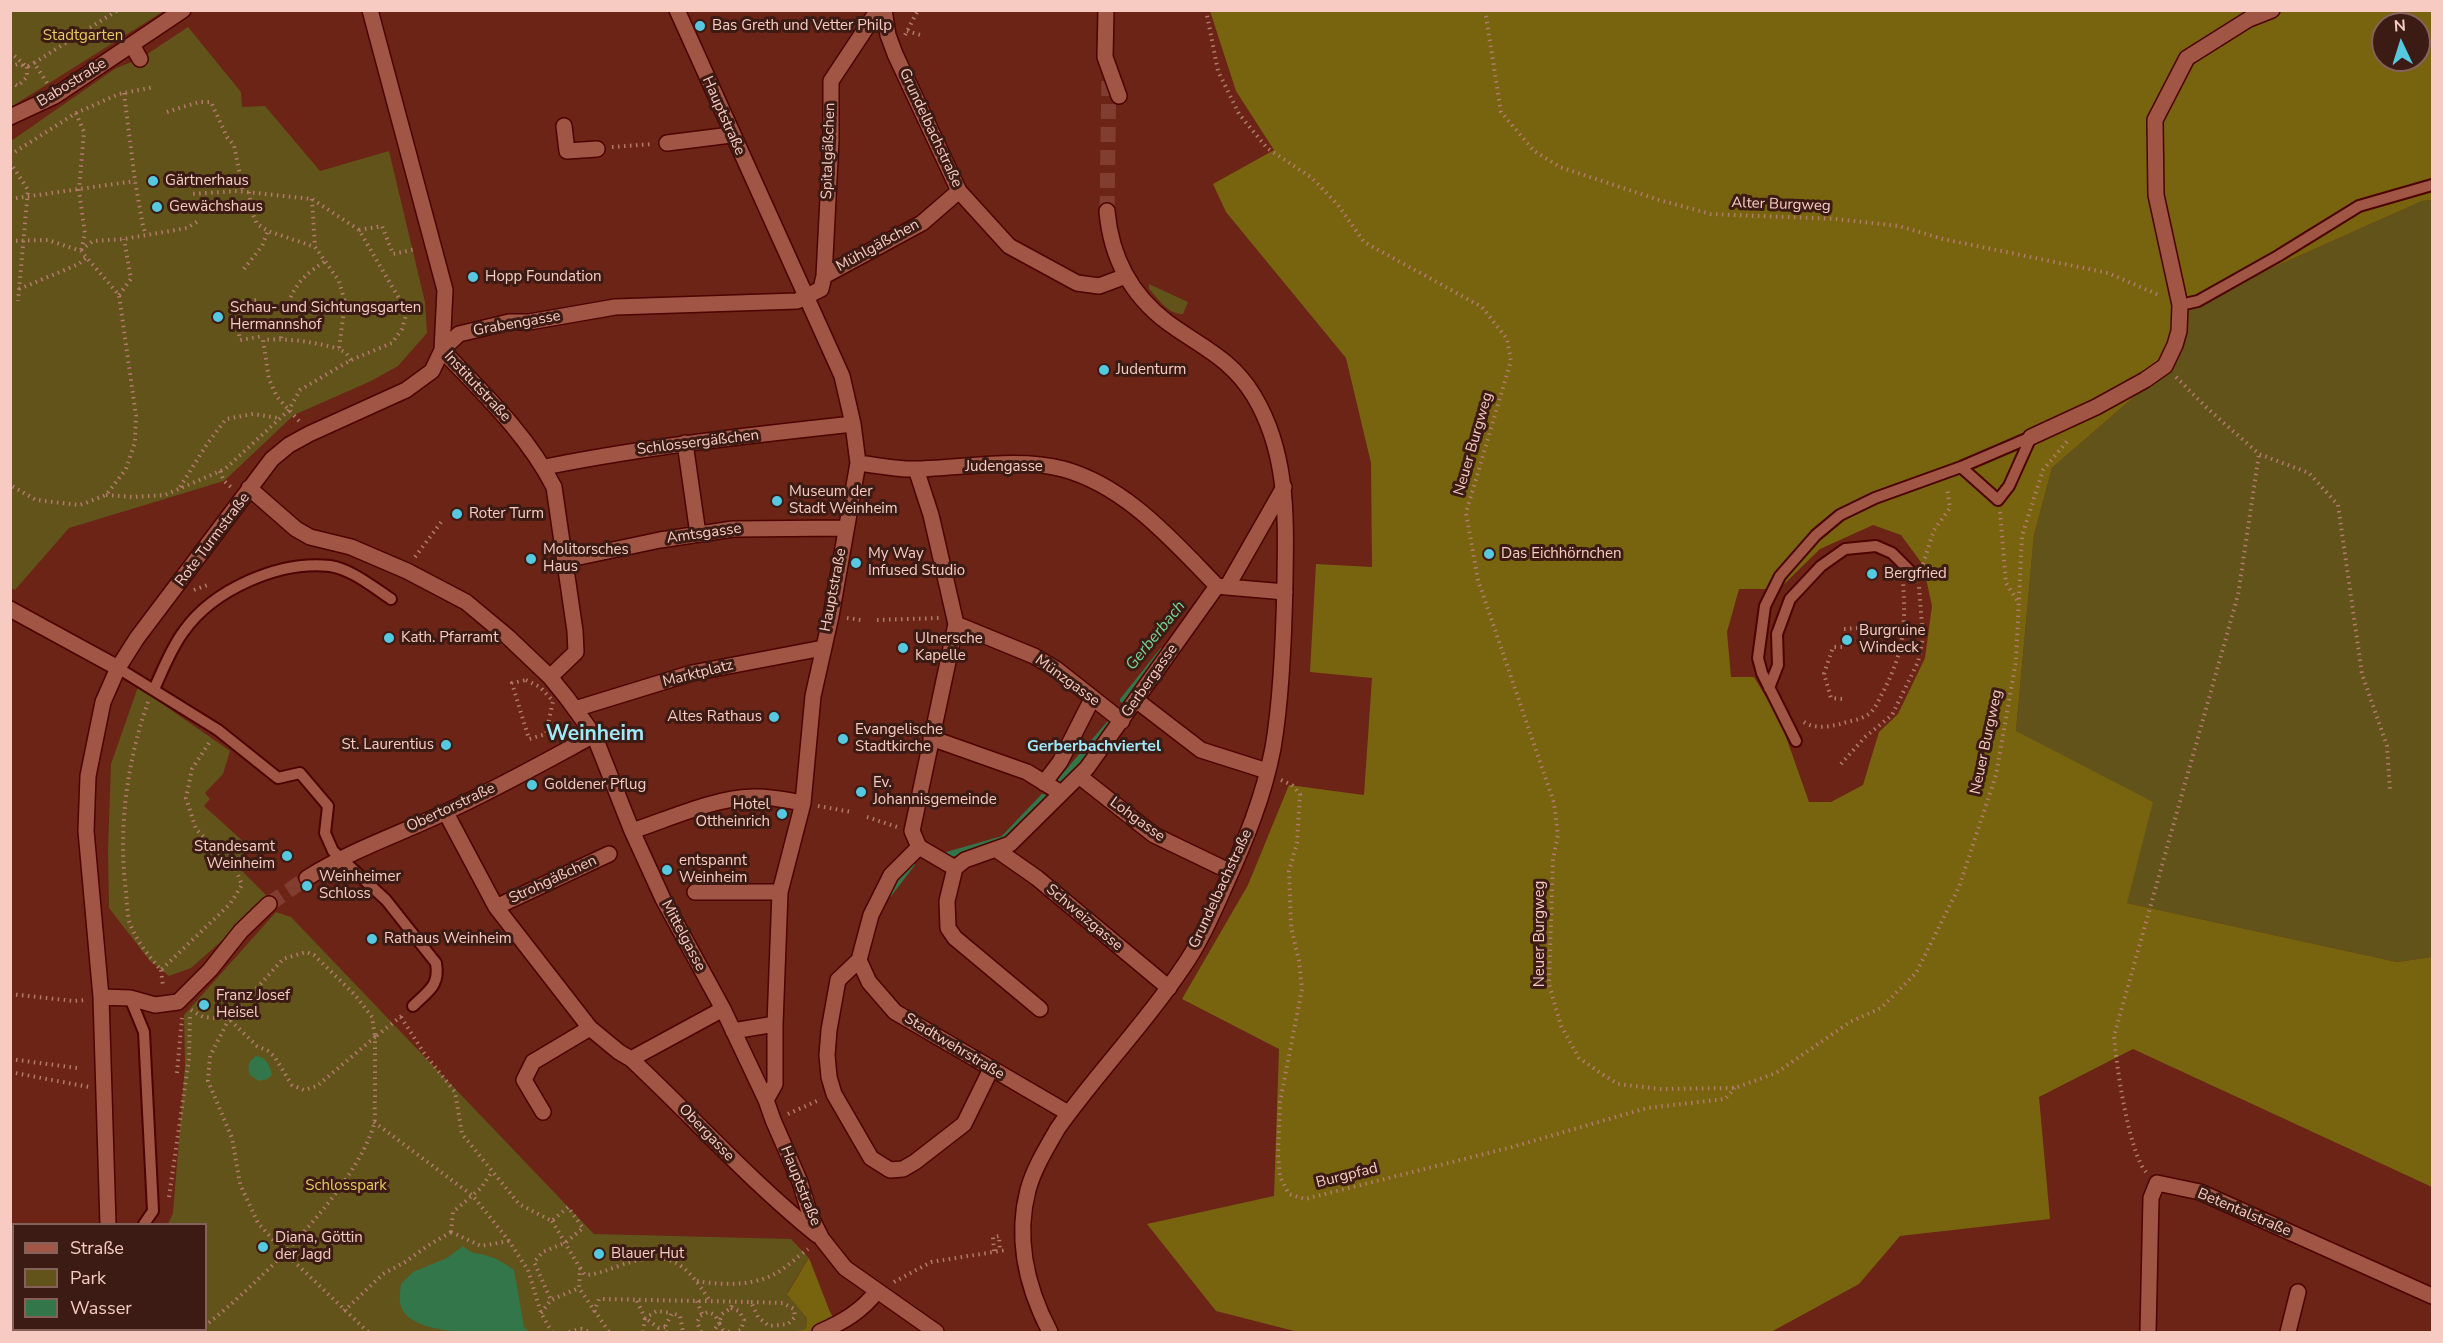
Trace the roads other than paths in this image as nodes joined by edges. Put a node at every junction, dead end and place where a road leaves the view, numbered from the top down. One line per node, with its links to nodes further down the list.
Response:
1 (183, 10): 8 (street, Babostraße)
2 (370, 10): 23 (street, Institutstraße)
3 (677, 10): 13 (street, Hauptstraße)
4 (878, 10): 19 (street, Spitalgäßchen)
5 (884, 10): 17 (street, Grundelbachstraße)
6 (1106, 10): 10 (street)
7 (2272, 10): 22 (street)
8 (132, 45): 9 (street); 11 (street, Babostraße)
9 (140, 59)
10 (1119, 96)
11 (10, 117)
12 (564, 126): 15 (street)
13 (731, 135): 14 (street); 21 (street, Hauptstraße)
14 (667, 143)
15 (597, 148)
16 (2433, 186): 22 (lane)
17 (958, 191): 19 (street, Mühlgäßchen); 20 (street, Grundelbachstraße)
18 (1107, 211): 20 (street, Grundelbachstraße)
19 (824, 276): 21 (street)
20 (1126, 276): 31 (street, Grundelbachstraße)
21 (806, 297): 23 (street, Grabengasse); 24 (street, Hauptstraße)
22 (2180, 305): 25 (street)
23 (442, 350): 29 (street, Institutstraße); 32 (street, Grabengasse)
24 (853, 424): 26 (street, Schlossergäßchen); 27 (street, Hauptstraße)
25 (2031, 437): 28 (lane); 28 (lane)
26 (685, 443): 29 (street, Schlossergäßchen); 34 (street)
27 (858, 463): 30 (street, Judengasse); 33 (street, Hauptstraße)
28 (1962, 467): 45 (lane)
29 (544, 469): 35 (street, Institutstraße)
30 (916, 469): 37 (street, Judengasse); 41 (street)
31 (1284, 487): 37 (street, Gerbergasse); 38 (street, Grundelbachstraße)
32 (249, 488): 43 (street, Rote Turmstraße); 44 (street, Rote Turmstraße)
33 (845, 528): 34 (street, Amtsgasse); 42 (street, Hauptstraße)
34 (698, 534): 35 (street, Amtsgasse)
35 (565, 560): 44 (street, Institutstraße)
36 (1911, 572): 45 (lane)
37 (1222, 586): 38 (street); 48 (street, Gerbergasse)
38 (1285, 592): 54 (street, Grundelbachstraße)
39 (391, 598): 46 (lane)
40 (10, 609): 43 (street)
41 (956, 624): 47 (street, Münzgasse); 52 (street)
42 (823, 648): 49 (street, Marktplatz); 58 (street, Hauptstraße)
43 (118, 668): 46 (lane); 74 (street, Rote Turmstraße)
44 (545, 682): 49 (street, Rote Turmstraße)
45 (1769, 688): 53 (lane)
46 (154, 689): 64 (lane)
47 (1092, 699): 50 (street, Münzgasse); 56 (street)
48 (1136, 700): 50 (street, Gerbergasse); 54 (street)
49 (575, 709): 51 (street, Rote Turmstraße)
50 (1122, 721): 55 (street, Gerbergasse)
51 (594, 735): 59 (street, Obertorstraße); 60 (street, Mittelgasse)
52 (931, 738): 56 (street); 61 (street)
53 (1796, 741)
54 (1267, 773): 66 (street, Grundelbachstraße)
55 (1079, 776): 57 (street, Gerbergasse); 66 (street, Lohgasse)
56 (1044, 783): 57 (street)
57 (1061, 793): 62 (street, Gerbergasse)
58 (803, 803): 60 (street); 69 (street, Hauptstraße)
59 (446, 813): 64 (street, Obertorstraße); 71 (street, Obergasse)
60 (632, 831): 77 (street, Mittelgasse)
61 (919, 847): 65 (street); 72 (street)
62 (997, 850): 65 (street, Gerbergasse); 73 (street, Schweizgasse)
63 (609, 854): 71 (street, Strohgäßchen)
64 (339, 858): 67 (street, Obertorstraße); 76 (lane)
65 (955, 868): 78 (street)
66 (1231, 872): 73 (street, Grundelbachstraße)
67 (307, 878)
68 (695, 892): 69 (street)
69 (780, 892): 79 (street, Hauptstraße)
70 (269, 904): 75 (street)
71 (496, 907): 80 (street, Obergasse)
72 (859, 960): 83 (street, Stadtwehrstraße); 83 (street)
73 (1169, 988): 86 (street, Grundelbachstraße)
74 (101, 997): 75 (street); 87 (street, Rote Turmstraße)
75 (130, 998): 88 (lane)
76 (413, 1006)
77 (723, 1009): 81 (street, Mittelgasse); 82 (street)
78 (1040, 1009)
79 (775, 1024): 81 (street); 84 (street, Hauptstraße)
80 (590, 1028): 82 (street, Obergasse); 85 (street)
81 (733, 1031): 84 (street, Mittelgasse)
82 (631, 1059): 89 (street, Obergasse)
83 (991, 1069): 86 (street, Stadtwehrstraße)
84 (766, 1100): 89 (street, Hauptstraße)
85 (543, 1112)
86 (1068, 1113): 95 (street, Grundelbachstraße)
87 (108, 1223)
88 (145, 1223)
89 (822, 1239): 90 (street, Hauptstraße)
90 (877, 1291): 93 (street); 94 (street, Hauptstraße)
91 (2298, 1292): 97 (street)
92 (2433, 1296): 96 (street, Betentalstraße)
93 (820, 1332)
94 (936, 1332)
95 (1050, 1332)
96 (2148, 1332)
97 (2288, 1332)

